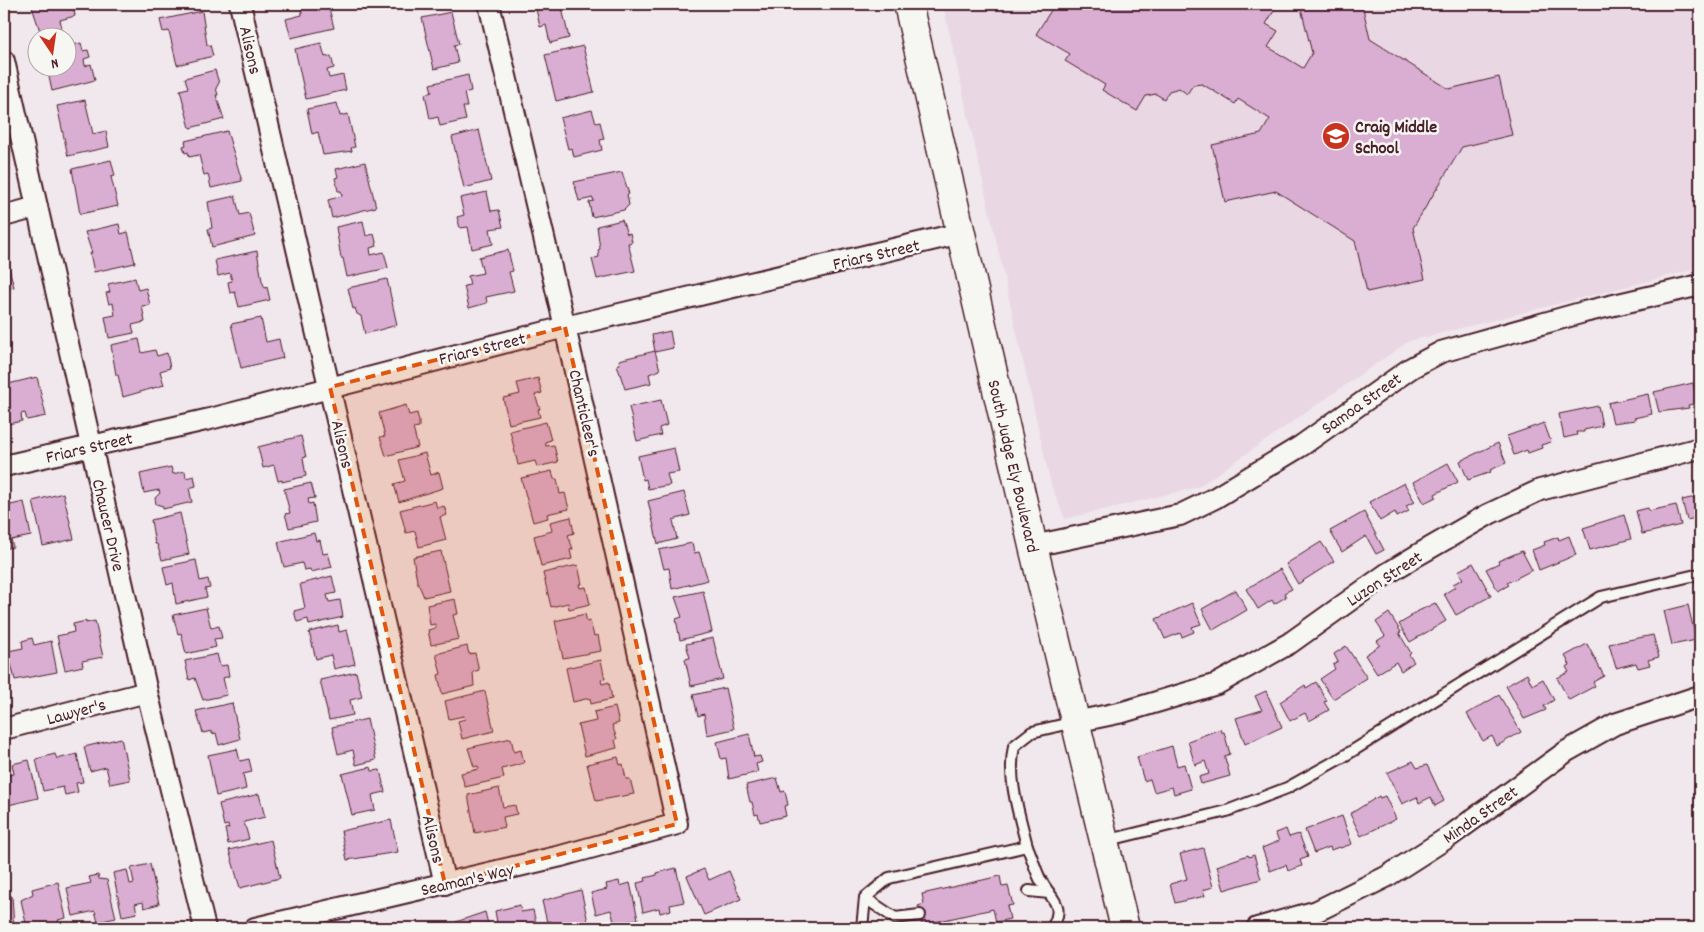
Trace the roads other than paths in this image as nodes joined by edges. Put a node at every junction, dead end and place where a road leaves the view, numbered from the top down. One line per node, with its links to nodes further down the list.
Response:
1 (240, 4): 10 (street, Alisons)
2 (489, 4): 9 (street, Chanticleer's)
3 (908, 4): 7 (main road, South Judge Ely Boulevard)
4 (4, 61): 5 (street, Chaucer Drive)
5 (37, 207): 6 (street); 11 (street, Chaucer Drive)
6 (4, 216)
7 (960, 233): 9 (street, Friars Street); 14 (main road, South Judge Ely Boulevard)
8 (1700, 285): 14 (street, Samoa Street)
9 (565, 327): 10 (street, Friars Street); 20 (street, Chanticleer's)
10 (330, 387): 11 (street, Friars Street); 23 (street, Alisons)
11 (91, 447): 13 (street, Friars Street); 16 (street, Chaucer Drive)
12 (1700, 448): 18 (street, Luzon Street)
13 (4, 466)
14 (1033, 546): 18 (main road, South Judge Ely Boulevard)
15 (1700, 574): 21 (lane)
16 (147, 692): 19 (street, Lawyer's); 28 (street, Chaucer Drive)
17 (1700, 696): 33 (street, Minda Street)
18 (1075, 722): 21 (main road, South Judge Ely Boulevard); 22 (lane)
19 (4, 730)
20 (677, 824): 23 (street, Seaman's Way)
21 (1104, 842): 32 (main road, South Judge Ely Boulevard)
22 (1027, 846): 25 (lane); 26 (lane)
23 (445, 884): 29 (street, Seaman's Way)
24 (1029, 890): 25 (lane)
25 (1049, 893): 31 (lane)
26 (865, 898): 27 (lane); 30 (lane)
27 (920, 915)
28 (205, 928)
29 (255, 928)
30 (862, 928)
31 (1052, 928)
32 (1125, 928)
33 (1258, 928)

